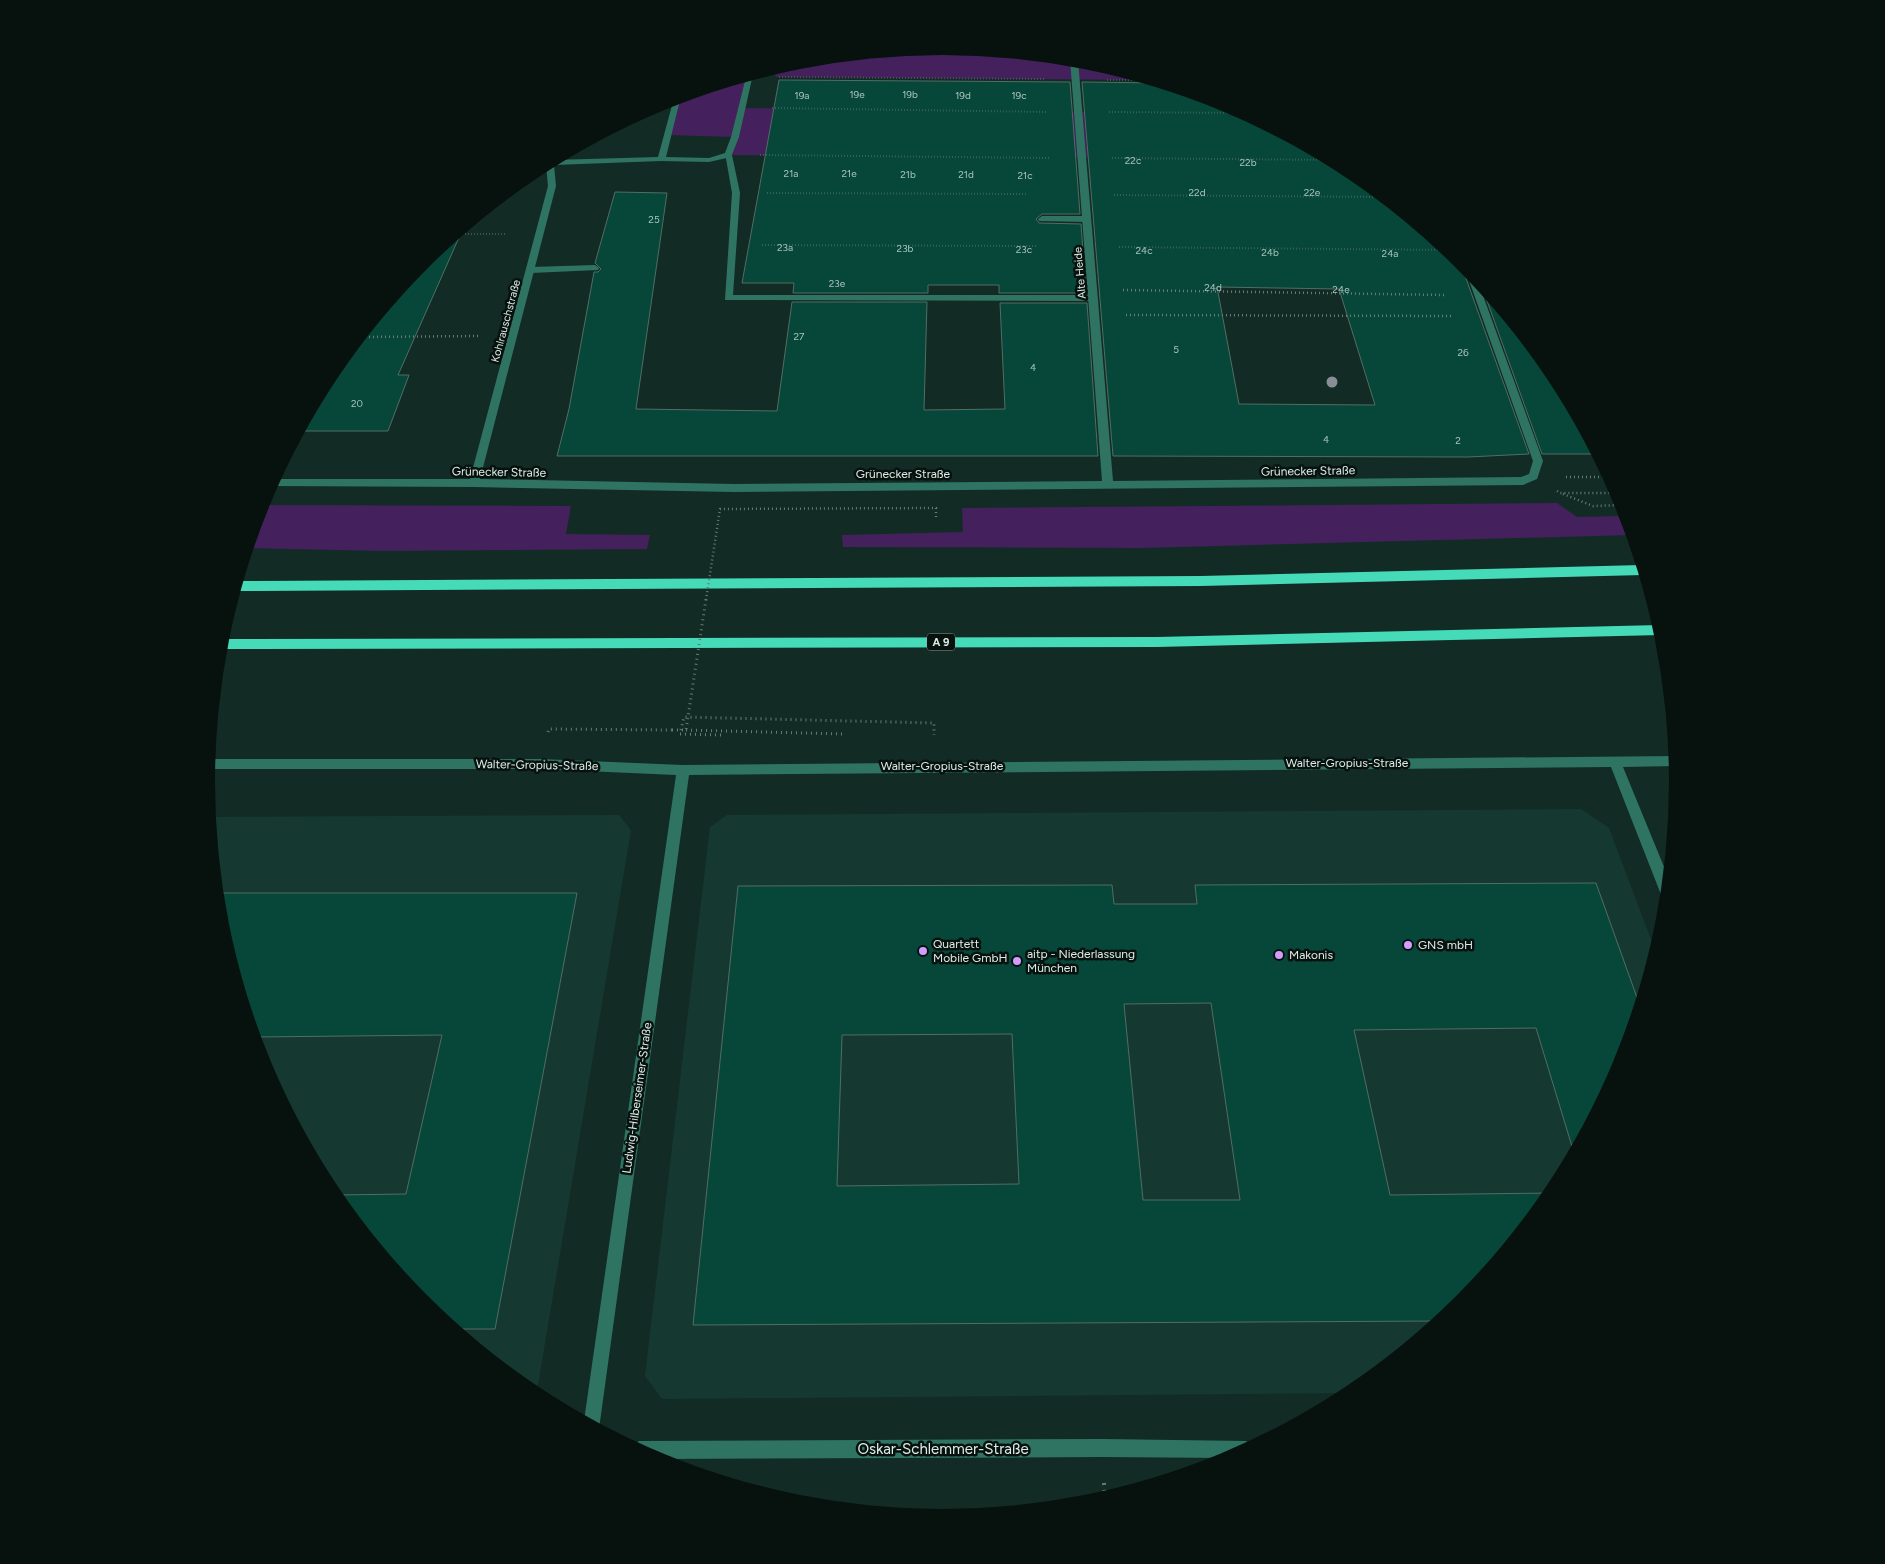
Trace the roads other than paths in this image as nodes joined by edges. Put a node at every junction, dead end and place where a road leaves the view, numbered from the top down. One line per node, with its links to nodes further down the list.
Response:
1 (1075, 67): 9 (street, Alte Heide)
2 (749, 82): 4 (street)
3 (676, 106): 5 (street)
4 (728, 154): 5 (street); 13 (street)
5 (661, 159): 6 (street)
6 (561, 163)
7 (549, 171): 11 (street, Kohlrauschstraße)
8 (1042, 219): 9 (street)
9 (1087, 219): 13 (street, Alte Heide)
10 (595, 268): 11 (street)
11 (531, 270): 15 (street, Kohlrauschstraße)
12 (1477, 290): 16 (street, Grünecker Straße)
13 (1093, 294): 16 (street, Alte Heide)
14 (280, 483): 15 (street, Grünecker Straße)
15 (474, 483): 16 (street, Grünecker Straße)
16 (1108, 485)
17 (1638, 570): 18 (highway)
18 (242, 586)
19 (1654, 630): 20 (highway, A 9)
20 (228, 644)
21 (1615, 761): 22 (street, Walter-Gropius-Straße); 24 (street, Walter-Gropius-Straße); 25 (street)
22 (1669, 761)
23 (216, 764): 24 (street, Walter-Gropius-Straße)
24 (682, 770): 26 (street, Ludwig-Hilberseimer-Straße)
25 (1662, 881)
26 (593, 1419)
27 (655, 1450): 28 (street, Oskar-Schlemmer-Straße)
28 (1230, 1450)

